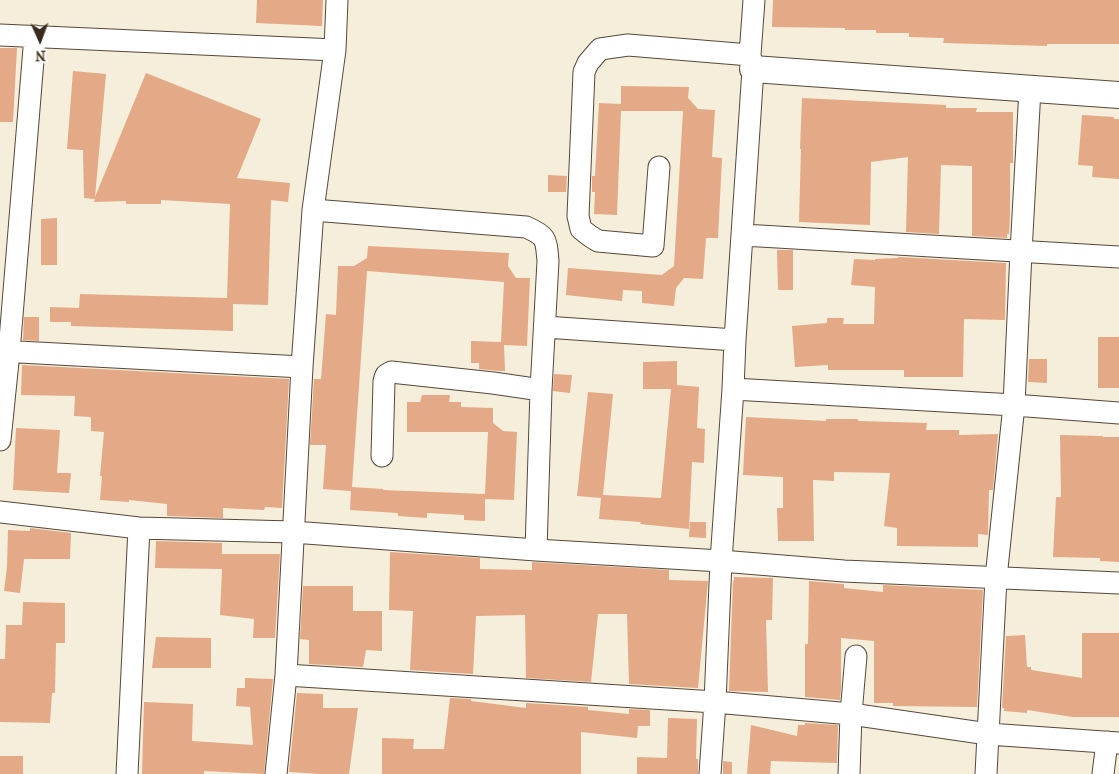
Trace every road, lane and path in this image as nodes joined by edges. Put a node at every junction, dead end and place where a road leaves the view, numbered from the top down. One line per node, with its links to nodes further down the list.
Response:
1 (337, 0): 5 (street)
2 (754, 0): 6 (street)
3 (0, 35): 4 (street)
4 (35, 36): 5 (street); 16 (street)
5 (334, 50): 10 (street)
6 (752, 62): 7 (street); 9 (street); 11 (street)
7 (1030, 89): 8 (street); 12 (street)
8 (1119, 95)
9 (659, 167)
10 (314, 210): 14 (street); 17 (street)
11 (743, 235): 12 (street); 15 (street)
12 (1021, 252): 13 (street); 20 (street)
13 (1119, 257)
14 (545, 327): 15 (street); 19 (street)
15 (735, 340): 18 (street)
16 (5, 351): 17 (street); 22 (street)
17 (302, 367): 26 (street)
18 (733, 389): 20 (street); 28 (street)
19 (541, 390): 23 (street); 27 (street)
20 (1014, 405): 21 (street); 29 (street)
21 (1119, 413)
22 (0, 440)
23 (382, 456)
24 (0, 512): 25 (street)
25 (138, 528): 26 (street); 37 (street)
26 (293, 532): 27 (street); 32 (street)
27 (536, 550): 28 (street)
28 (721, 561): 29 (street); 33 (street)
29 (996, 578): 30 (street); 35 (street)
30 (1119, 583)
31 (856, 656): 34 (street)
32 (286, 675): 33 (street); 38 (street)
33 (715, 702): 34 (street); 39 (street)
34 (851, 714): 35 (street); 40 (street)
35 (988, 734): 36 (street); 41 (street)
36 (1113, 742): 42 (street)
37 (127, 774)
38 (276, 774)
39 (710, 774)
40 (849, 774)
41 (986, 774)
42 (1103, 774)

